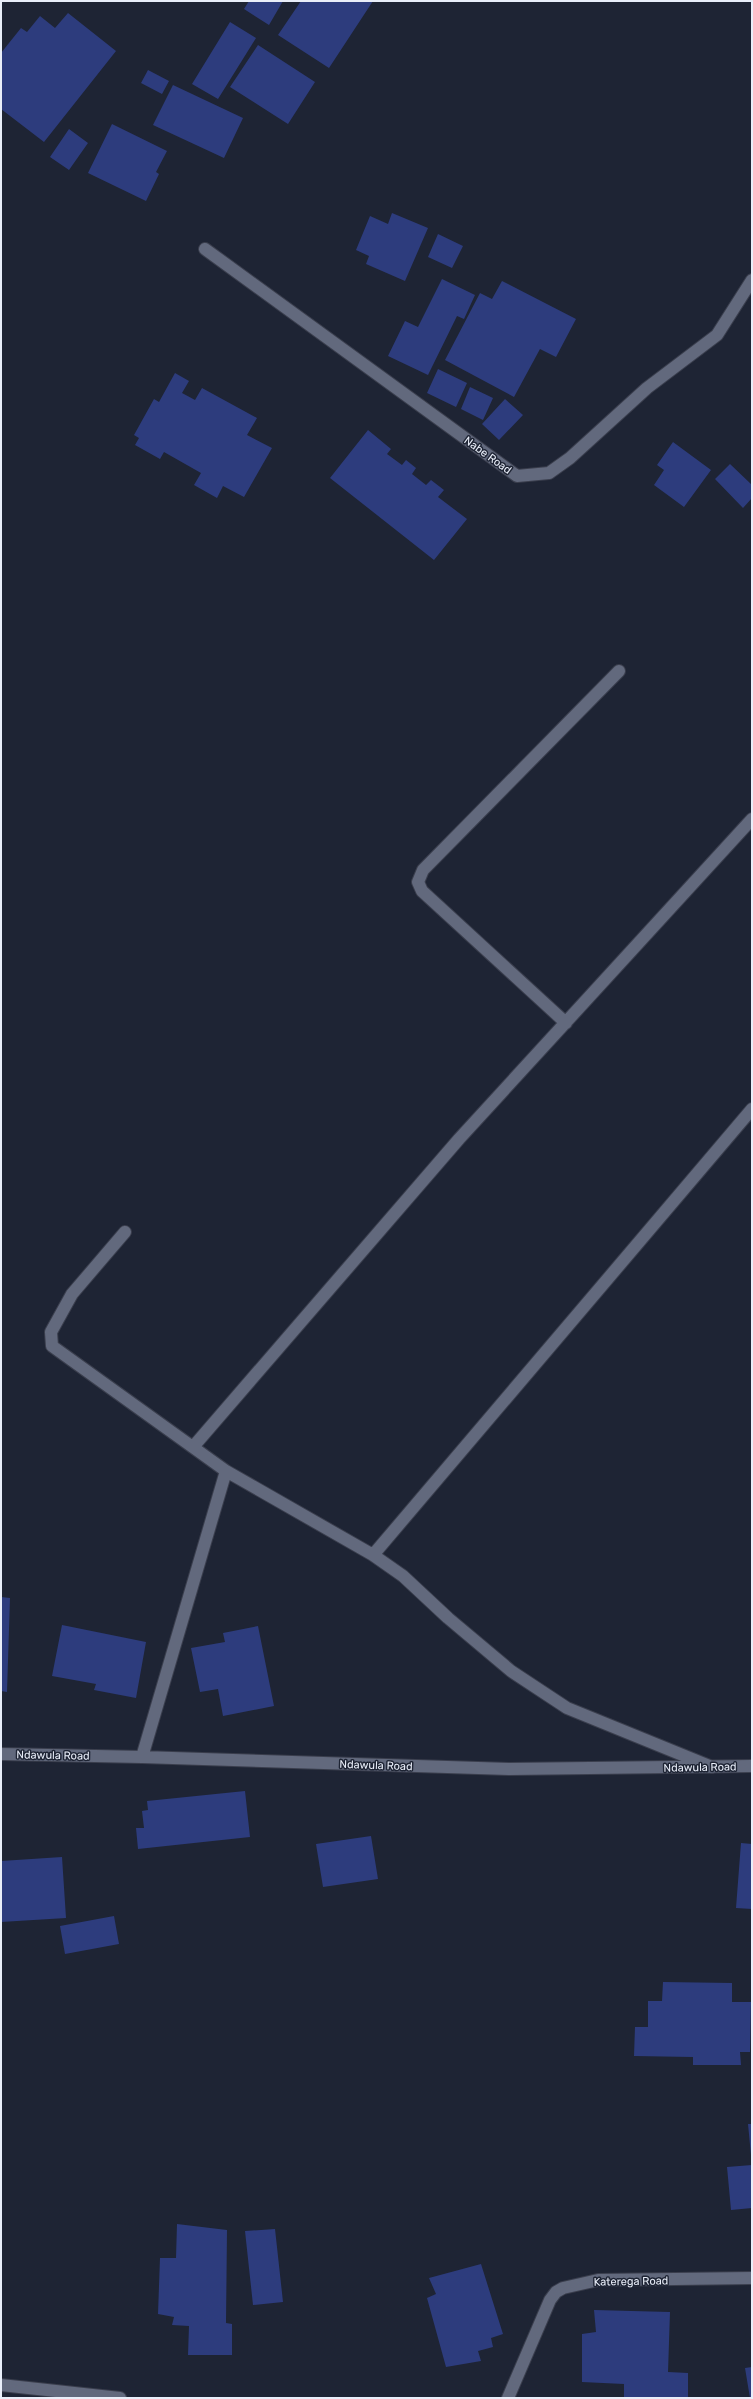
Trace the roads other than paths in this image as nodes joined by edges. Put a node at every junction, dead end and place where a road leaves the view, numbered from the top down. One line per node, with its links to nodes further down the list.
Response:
1 (205, 249): 2 (street, Nabe Road)
2 (752, 280)
3 (619, 671): 5 (street)
4 (752, 819): 5 (street)
5 (566, 1022): 8 (street)
6 (752, 1109): 10 (street)
7 (125, 1232): 8 (street)
8 (192, 1447): 9 (street)
9 (226, 1471): 10 (street); 12 (street)
10 (373, 1555): 14 (street)
11 (1, 1754): 12 (street, Ndawula Road)
12 (142, 1756): 14 (street, Ndawula Road)
13 (752, 1766): 14 (street, Ndawula Road)
14 (712, 1767)
15 (752, 2278): 18 (street, Katerega Road)
16 (1, 2385): 17 (street)
17 (120, 2398)
18 (508, 2398)

